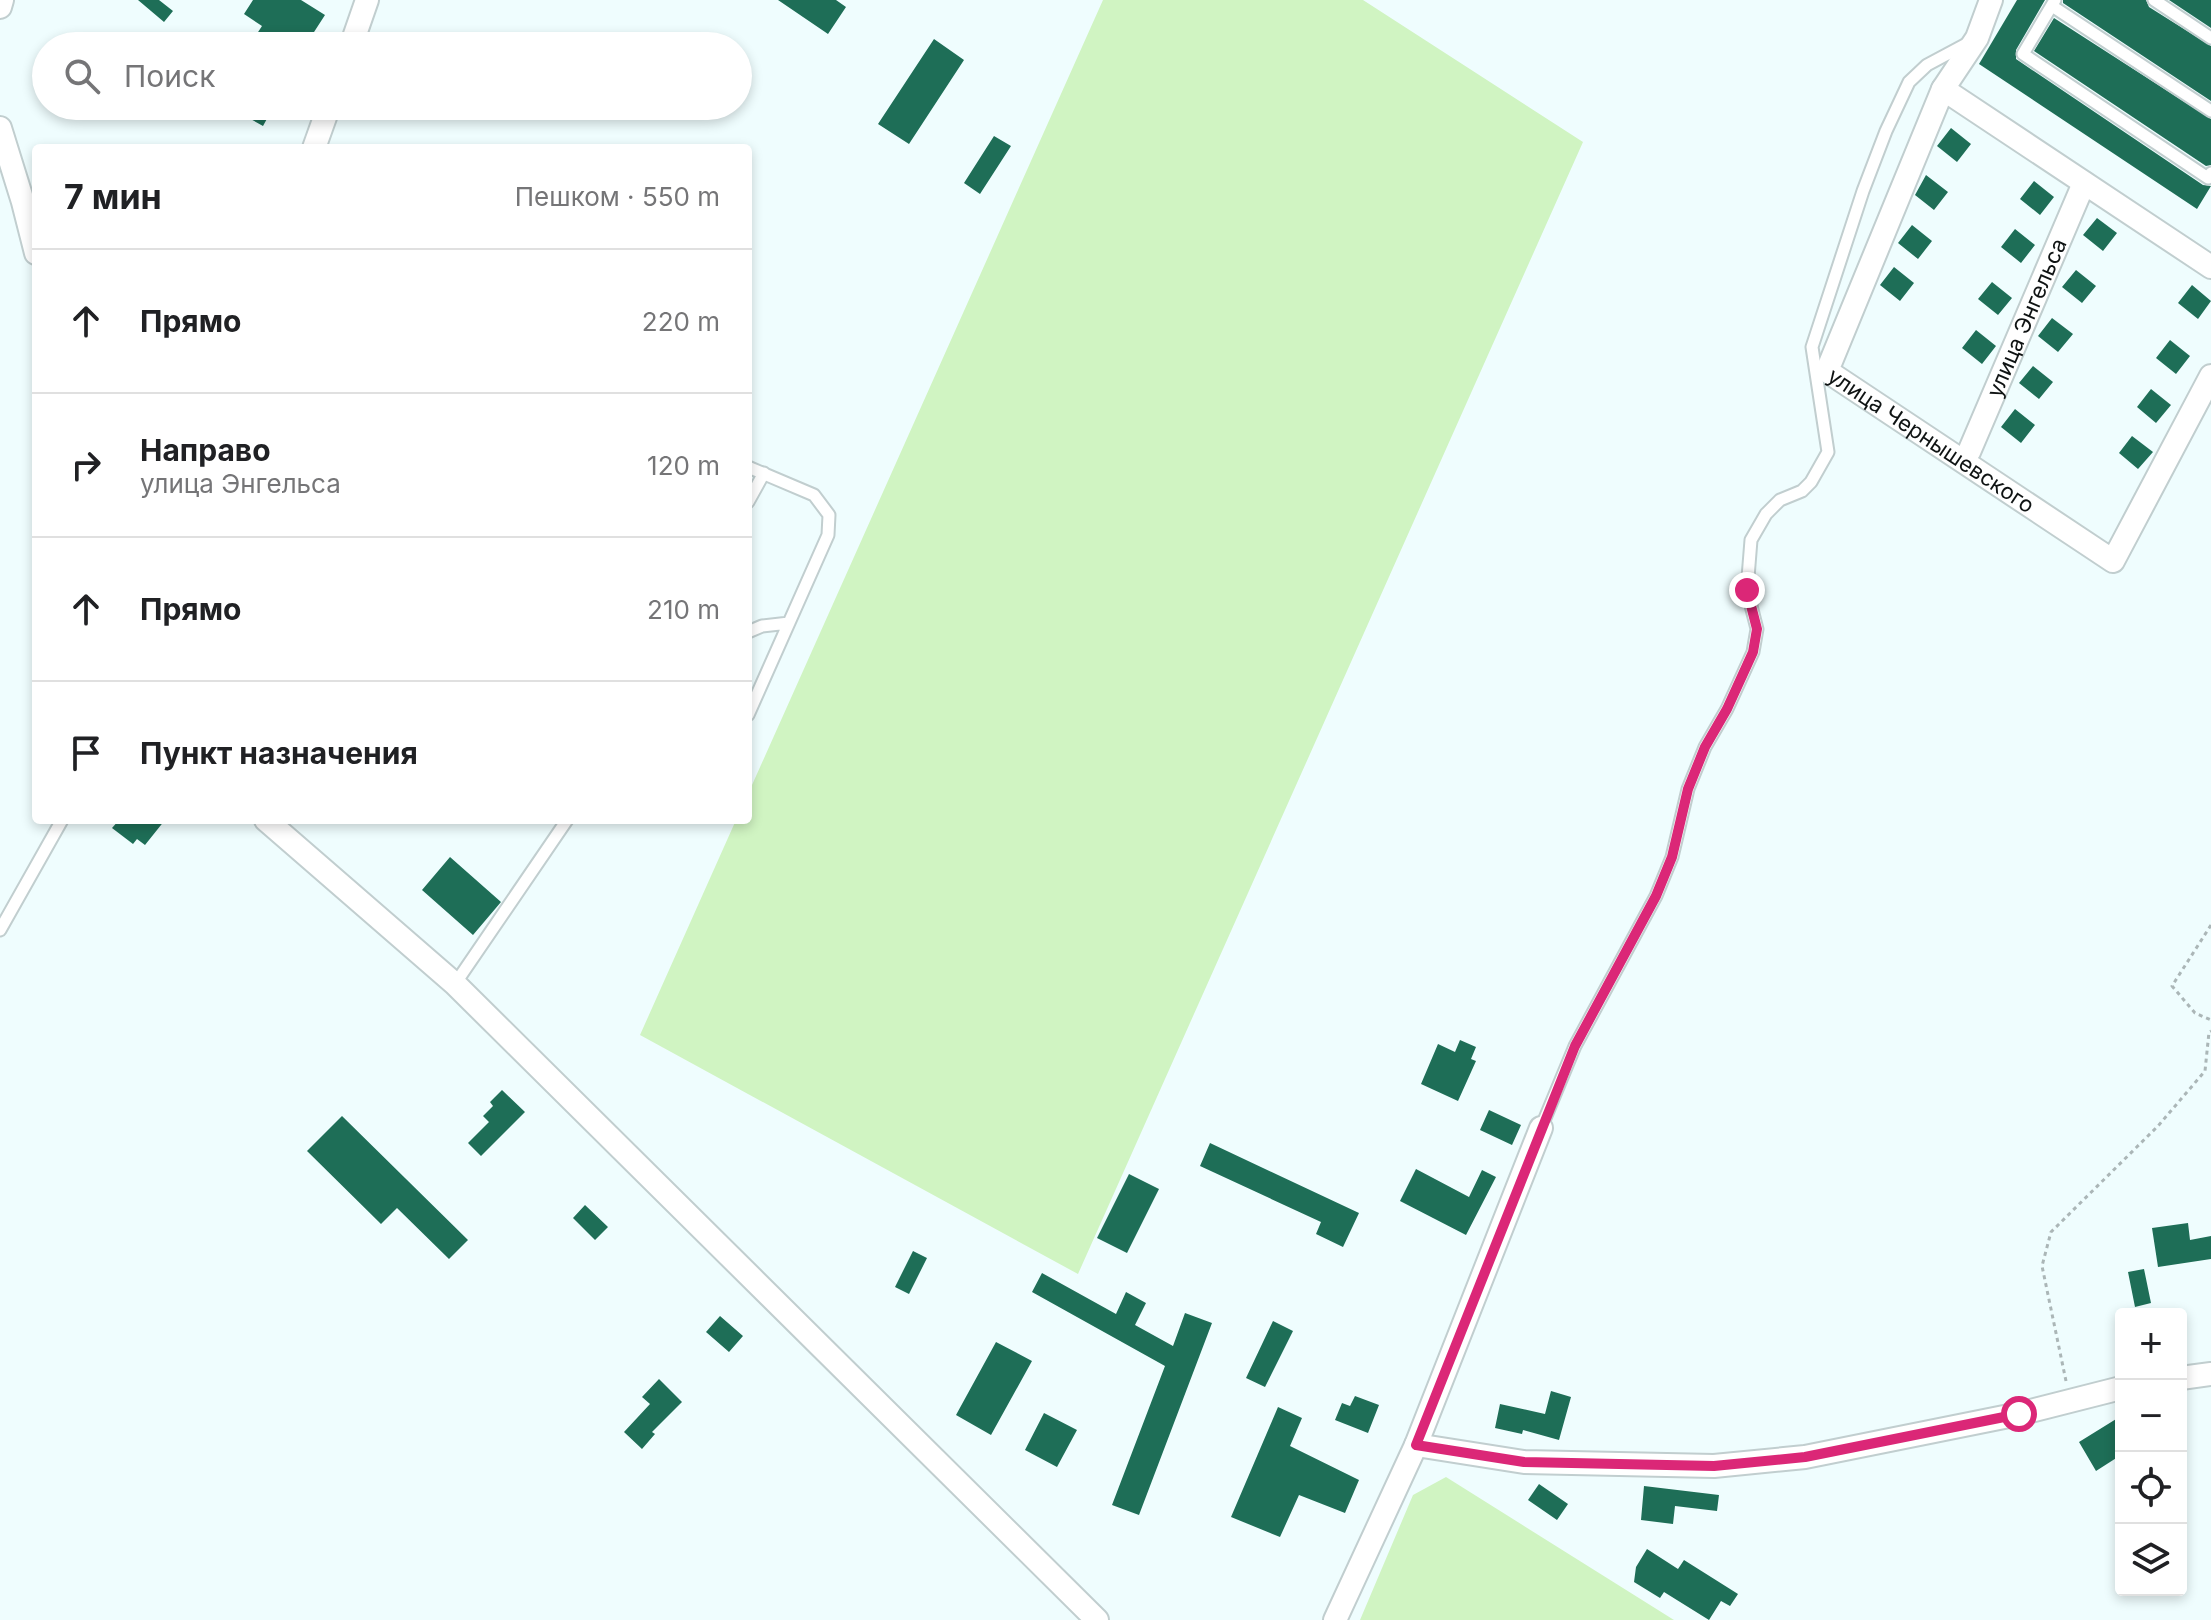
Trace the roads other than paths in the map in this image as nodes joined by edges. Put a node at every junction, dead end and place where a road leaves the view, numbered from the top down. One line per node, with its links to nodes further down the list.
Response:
1 (2, 0): 6 (street)
2 (367, 0): 7 (street)
3 (1991, 0): 8 (street)
4 (2154, 0): 9 (lane)
5 (2053, 3): 11 (lane); 15 (lane)
6 (0, 7)
7 (356, 32)
8 (1977, 38): 10 (street, улица Чернышевского); 32 (lane)
9 (2211, 38)
10 (1943, 89): 16 (street); 19 (street, улица Чернышевского)
11 (2211, 111)
12 (324, 120): 14 (street)
13 (0, 128): 17 (street)
14 (315, 144)
15 (2211, 173)
16 (2084, 183): 18 (street); 20 (street, улица Энгельса)
17 (32, 237)
18 (2211, 267)
19 (2211, 376)
20 (1969, 452)
21 (752, 468): 22 (lane)
22 (764, 473): 23 (lane); 24 (lane)
23 (752, 495)
24 (789, 623): 25 (lane); 26 (lane)
25 (752, 630)
26 (752, 706)
27 (60, 824): 30 (lane)
28 (271, 824): 31 (street)
29 (564, 824): 31 (lane)
30 (0, 930)
31 (455, 984): 37 (street)
32 (1541, 1128): 36 (street)
33 (2211, 1374): 34 (street)
34 (2187, 1377)
35 (2115, 1390): 36 (street)
36 (1416, 1445): 38 (street)
37 (1097, 1620)
38 (1335, 1620)

